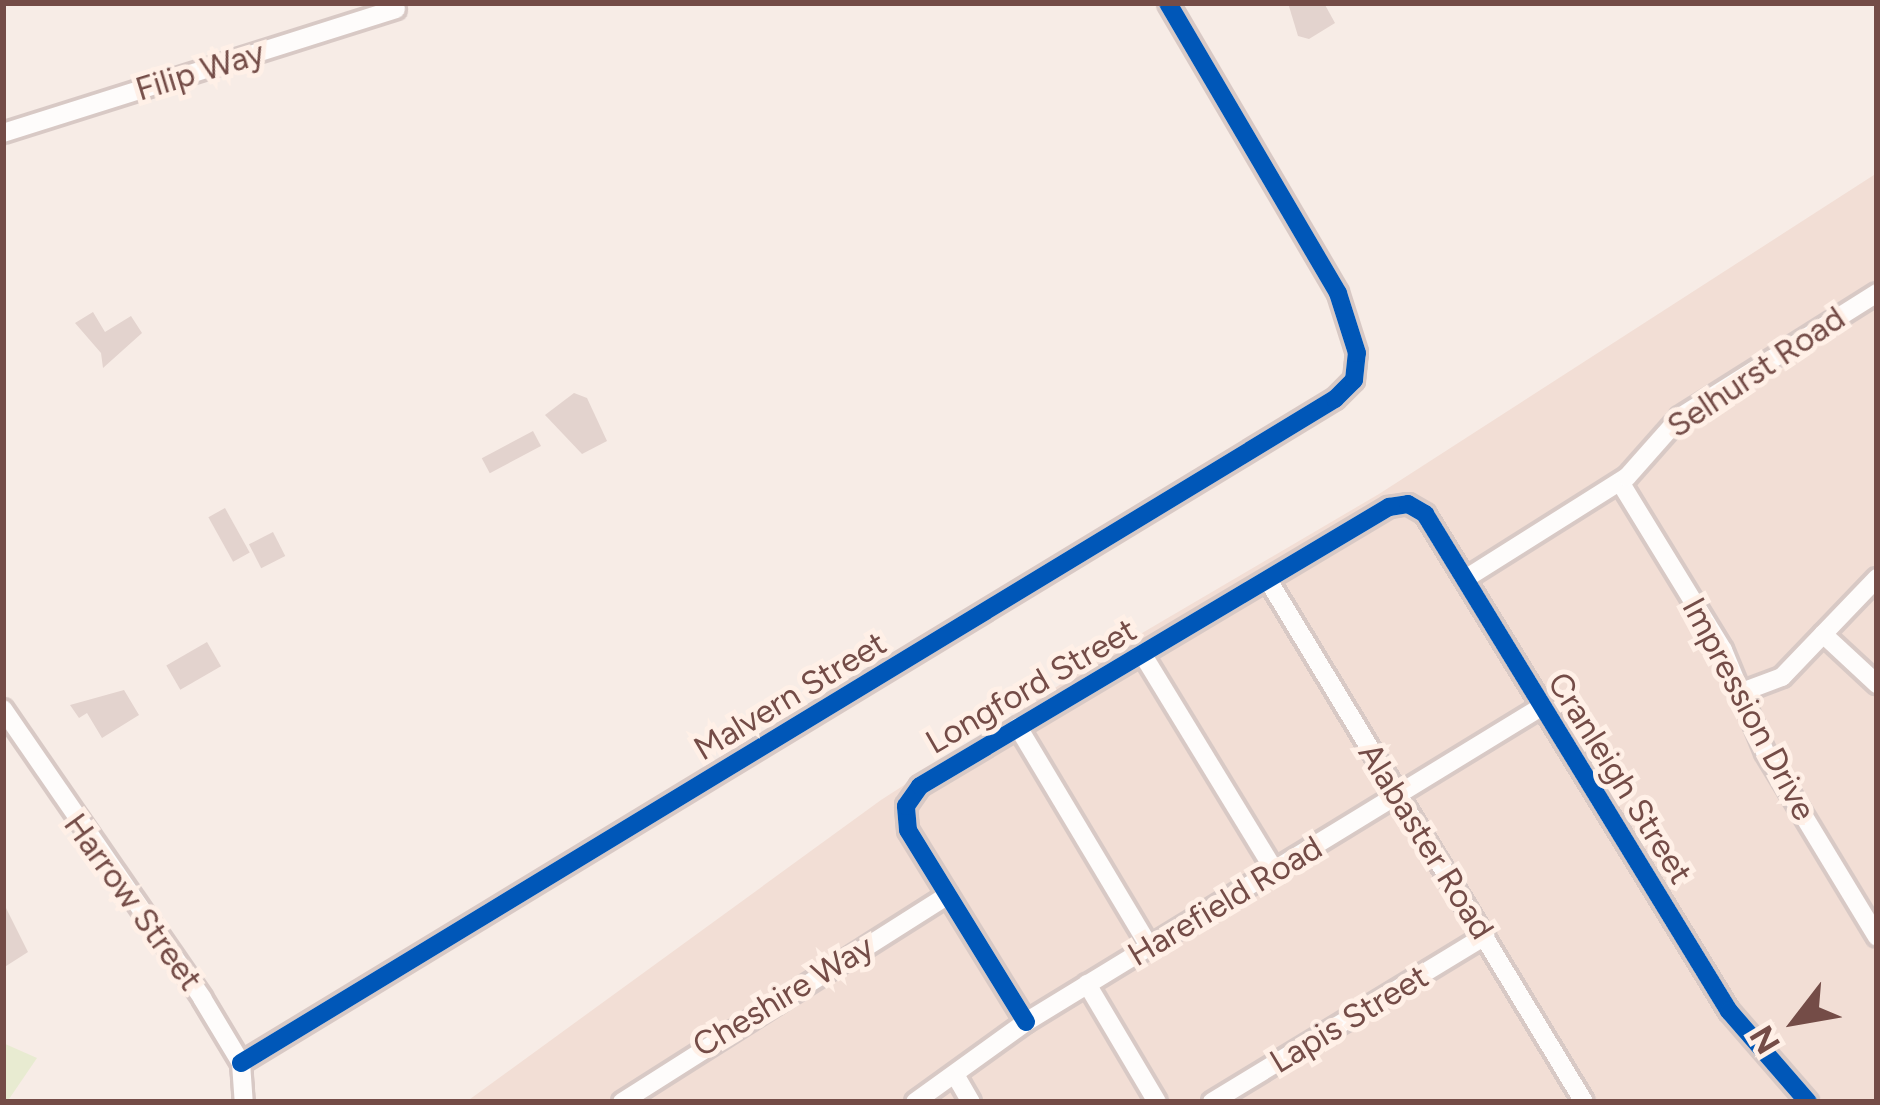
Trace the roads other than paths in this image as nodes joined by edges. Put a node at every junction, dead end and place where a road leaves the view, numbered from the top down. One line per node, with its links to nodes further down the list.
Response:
1 (1168, 3): 25 (street, Malvern Street)
2 (396, 9): 3 (street, Filip Way)
3 (3, 133)
4 (1877, 293): 5 (street, Selhurst Road)
5 (1620, 482): 8 (street, Selhurst Road); 13 (street, Impression Drive)
6 (1408, 504): 8 (street, Cranleigh Street); 9 (street, Longford Street)
7 (1877, 578): 10 (street)
8 (1465, 579): 14 (street, Cranleigh Street)
9 (1268, 580): 11 (street, Longford Street); 17 (street, Alabaster Road)
10 (1823, 634): 12 (street); 13 (street)
11 (1143, 656): 16 (street, Longford Street); 18 (street)
12 (1877, 684)
13 (1742, 692): 21 (street, Impression Drive)
14 (1541, 707): 17 (street, Harefield Road); 27 (street, Cranleigh Street)
15 (3, 709): 25 (street, Harrow Street)
16 (1018, 727): 19 (street, Longford Street); 22 (street)
17 (1398, 797): 18 (street, Harefield Road); 20 (street, Alabaster Road)
18 (1275, 871): 22 (street, Harefield Road)
19 (948, 895): 24 (street, Longford Street); 30 (street, Cheshire Way)
20 (1485, 936): 28 (street, Alabaster Road); 34 (street, Lapis Street)
21 (1877, 937)
22 (1149, 946): 23 (street, Harefield Road)
23 (1087, 984): 24 (street, Harefield Road); 33 (street)
24 (1026, 1022): 26 (street, Harefield Road)
25 (241, 1063): 29 (street, Harrow Street)
26 (957, 1078): 31 (street, Harefield Road); 32 (street)
27 (1786, 1082): 36 (street, Cranleigh Street); 37 (street, Cranleigh Street)
28 (1581, 1096): 35 (street)
29 (244, 1102)
30 (622, 1102)
31 (915, 1102)
32 (971, 1102)
33 (1157, 1102)
34 (1212, 1102)
35 (1558, 1102)
36 (1792, 1102)
37 (1808, 1102)

